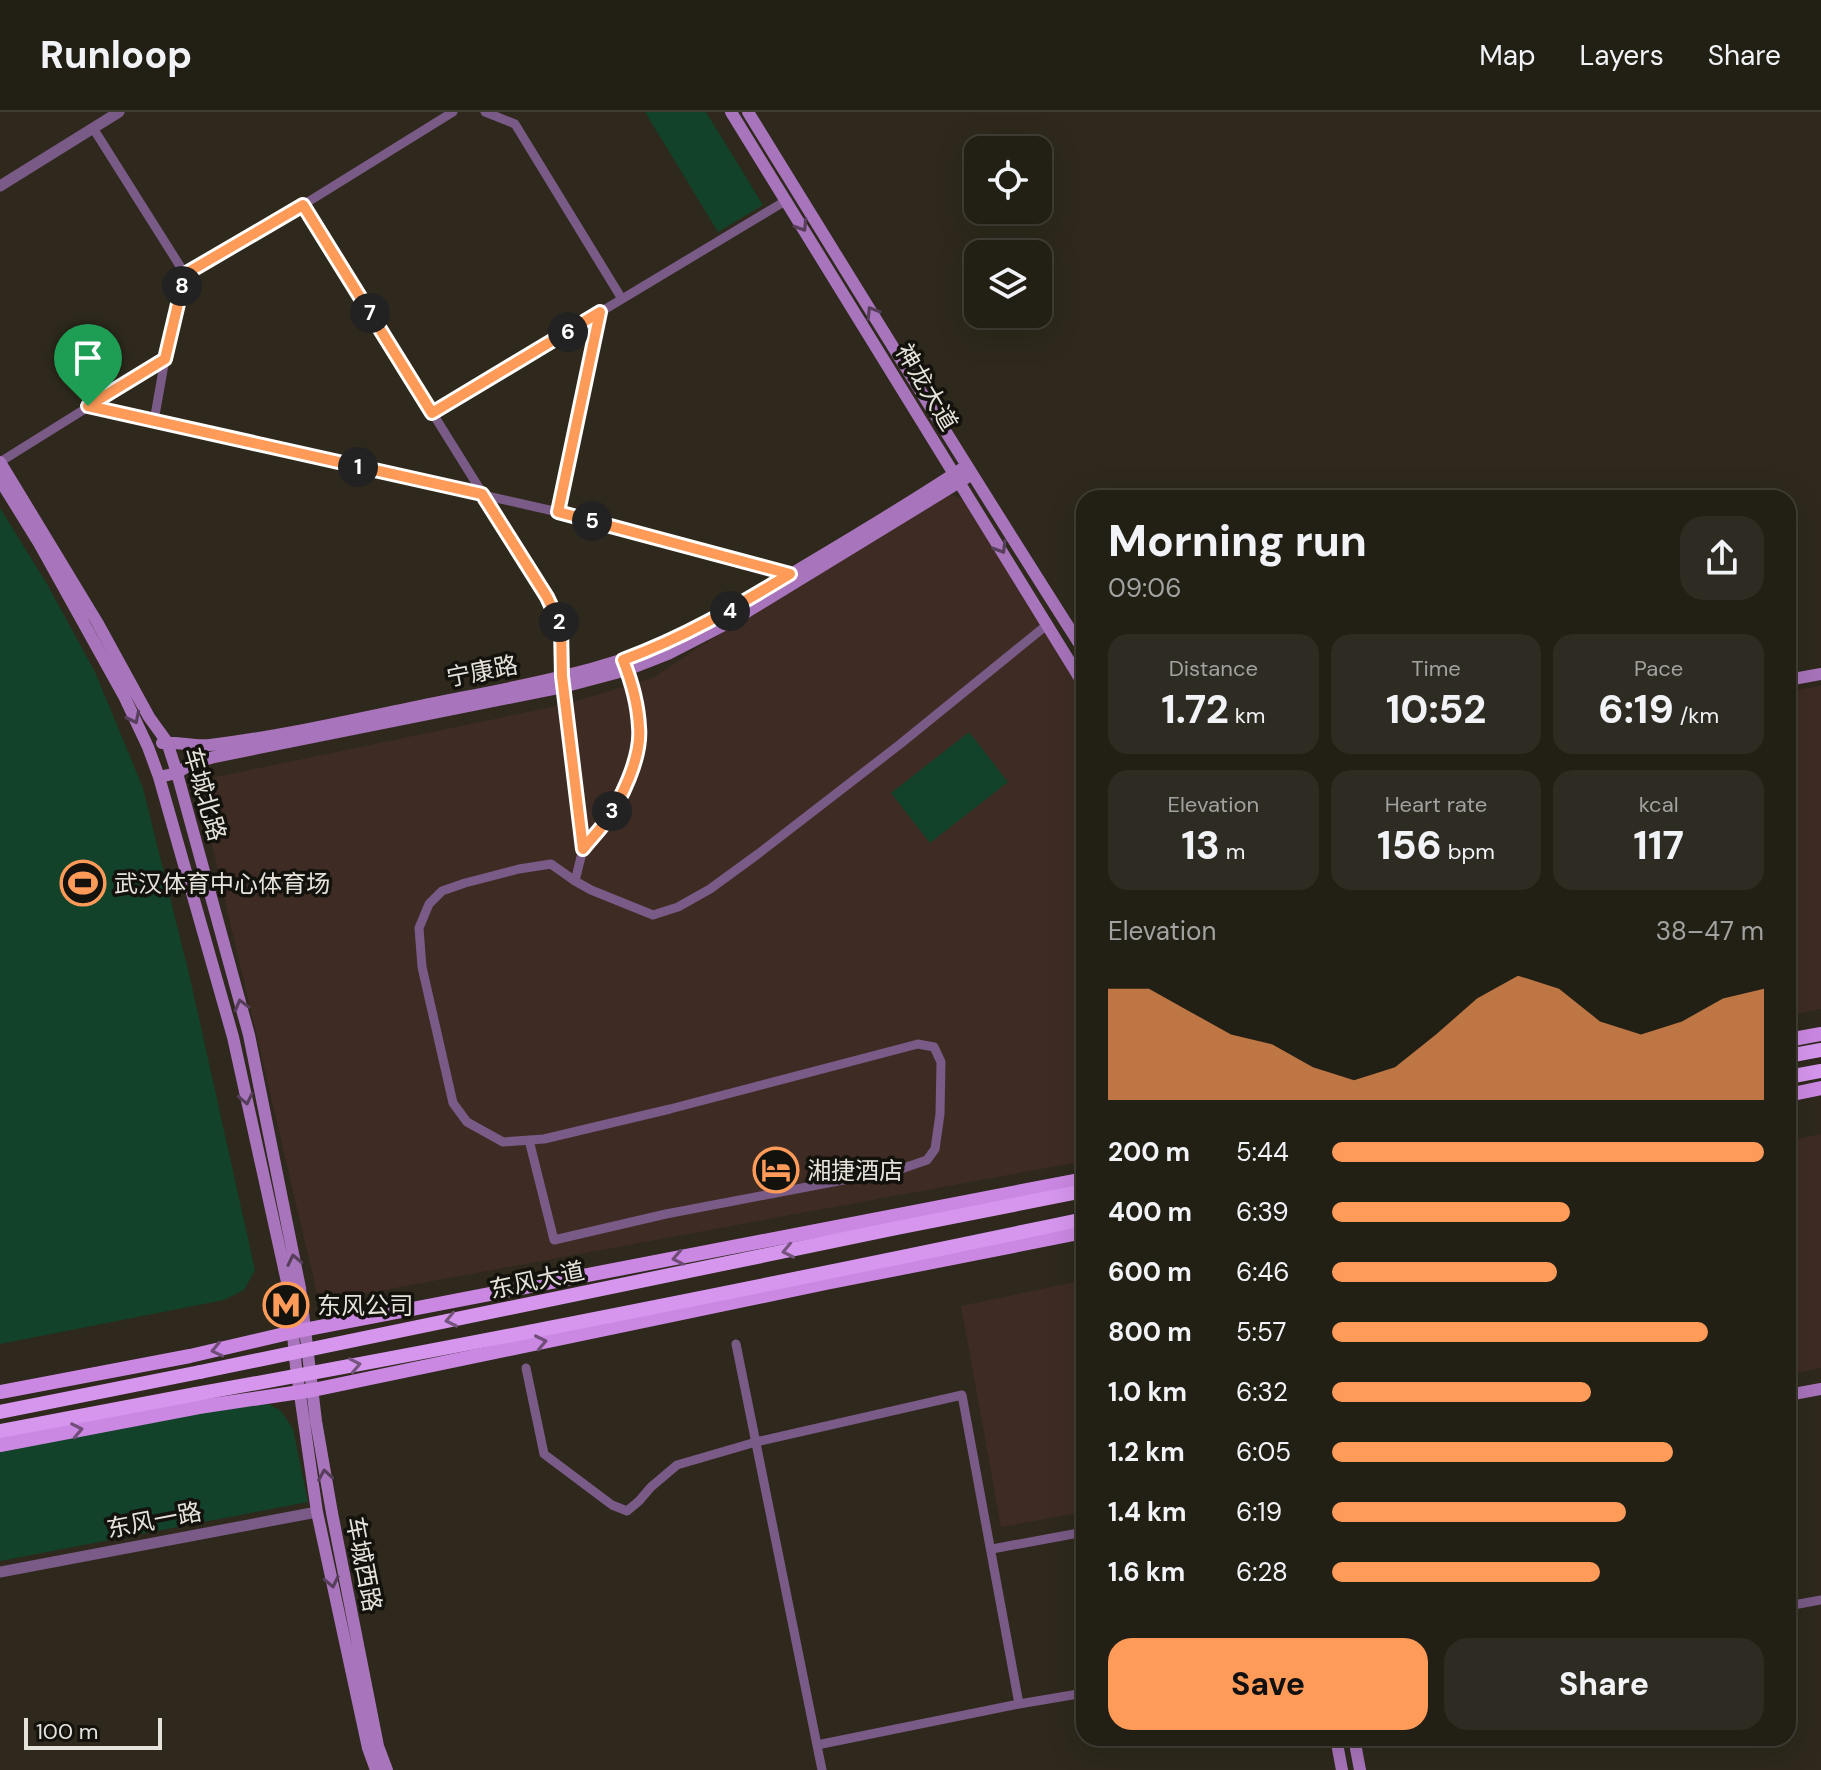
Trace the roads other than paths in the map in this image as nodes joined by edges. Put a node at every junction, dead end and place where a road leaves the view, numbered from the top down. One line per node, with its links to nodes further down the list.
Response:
1 (119, 112): 6 (street)
2 (453, 112): 9 (street)
3 (485, 112): 11 (street)
4 (731, 112): 8 (main road, 神龙大道)
5 (748, 112): 18 (main road, 神龙大道, one-way to 5)
6 (93, 128): 7 (street); 10 (street)
7 (0, 186)
8 (787, 200): 11 (street); 18 (main road, 神龙大道, one-way to 18)
9 (303, 205): 10 (street); 15 (street)
10 (185, 274): 13 (street)
11 (622, 299): 12 (street)
12 (600, 312): 15 (street); 21 (street)
13 (165, 359): 14 (street); 16 (street)
14 (88, 406): 16 (street); 17 (street)
15 (432, 413): 20 (street)
16 (154, 421): 20 (street)
17 (0, 462): 30 (main road, 车城北路)
18 (963, 474): 22 (main road, 宁康路); 23 (main road, 神龙大道, one-way to 23); 24 (main road, 神龙大道)
19 (0, 480): 31 (main road, 车城北路, one-way to 31)
20 (482, 494): 21 (street); 29 (street)
21 (558, 512): 22 (street)
22 (796, 576): 25 (main road, 宁康路)
23 (1048, 624): 26 (main road, 神龙大道); 35 (street)
24 (1076, 639)
25 (625, 665): 29 (main road, 宁康路); 34 (street)
26 (1076, 671)
27 (1821, 674): 28 (main road)
28 (1796, 679)
29 (563, 681): 30 (main road, 宁康路); 32 (main road); 34 (street)
30 (167, 742): 31 (main road, 宁康路); 32 (main road, 车城北路)
31 (148, 747): 33 (main road, 车城北路)
32 (177, 773): 33 (main road); 49 (main road, 车城北路, one-way to 32)
33 (159, 777): 49 (main road, 车城北路, one-way to 49)
34 (583, 849): 35 (street)
35 (575, 881): 44 (street)
36 (1821, 1034): 37 (main road)
37 (1796, 1039)
38 (1821, 1050): 39 (highway)
39 (1796, 1055)
40 (1821, 1071): 41 (highway)
41 (1796, 1076)
42 (1821, 1088): 43 (main road)
43 (1796, 1093)
44 (529, 1140): 44 (street)
45 (1076, 1181): 49 (main road, one-way to 49)
46 (1076, 1193): 58 (highway, 东风大道, one-way to 58, bridge)
47 (1076, 1221): 59 (highway, 东风大道, one-way to 47, bridge)
48 (1076, 1234): 55 (main road, one-way to 48)
49 (299, 1331): 51 (main road, 车城北路); 52 (main road, 车城北路); 56 (main road, one-way to 56)
50 (736, 1344): 60 (street)
51 (310, 1364): 55 (main road, 车城西路)
52 (296, 1367): 55 (main road, 车城西路)
53 (526, 1368): 60 (street)
54 (1821, 1389): 57 (main road)
55 (306, 1391): 61 (main road, one-way to 55); 62 (main road, 车城西路); 74 (main road, 车城西路, one-way to 55)
56 (0, 1392)
57 (1796, 1394)
58 (0, 1412)
59 (0, 1431)
60 (756, 1442): 64 (street); 70 (street)
61 (0, 1445)
62 (317, 1512): 65 (street, 东风一路); 73 (main road, 车城西路, one-way to 73)
63 (1076, 1533): 64 (street)
64 (992, 1549): 69 (street)
65 (0, 1572)
66 (1821, 1600): 67 (street)
67 (1796, 1605)
68 (1076, 1694): 69 (street)
69 (1019, 1704): 70 (street)
70 (817, 1745): 75 (street)
71 (1338, 1746): 76 (main road)
72 (1356, 1746): 77 (main road)
73 (376, 1770)
74 (387, 1770)
75 (822, 1770)
76 (1342, 1770)
77 (1360, 1770)

